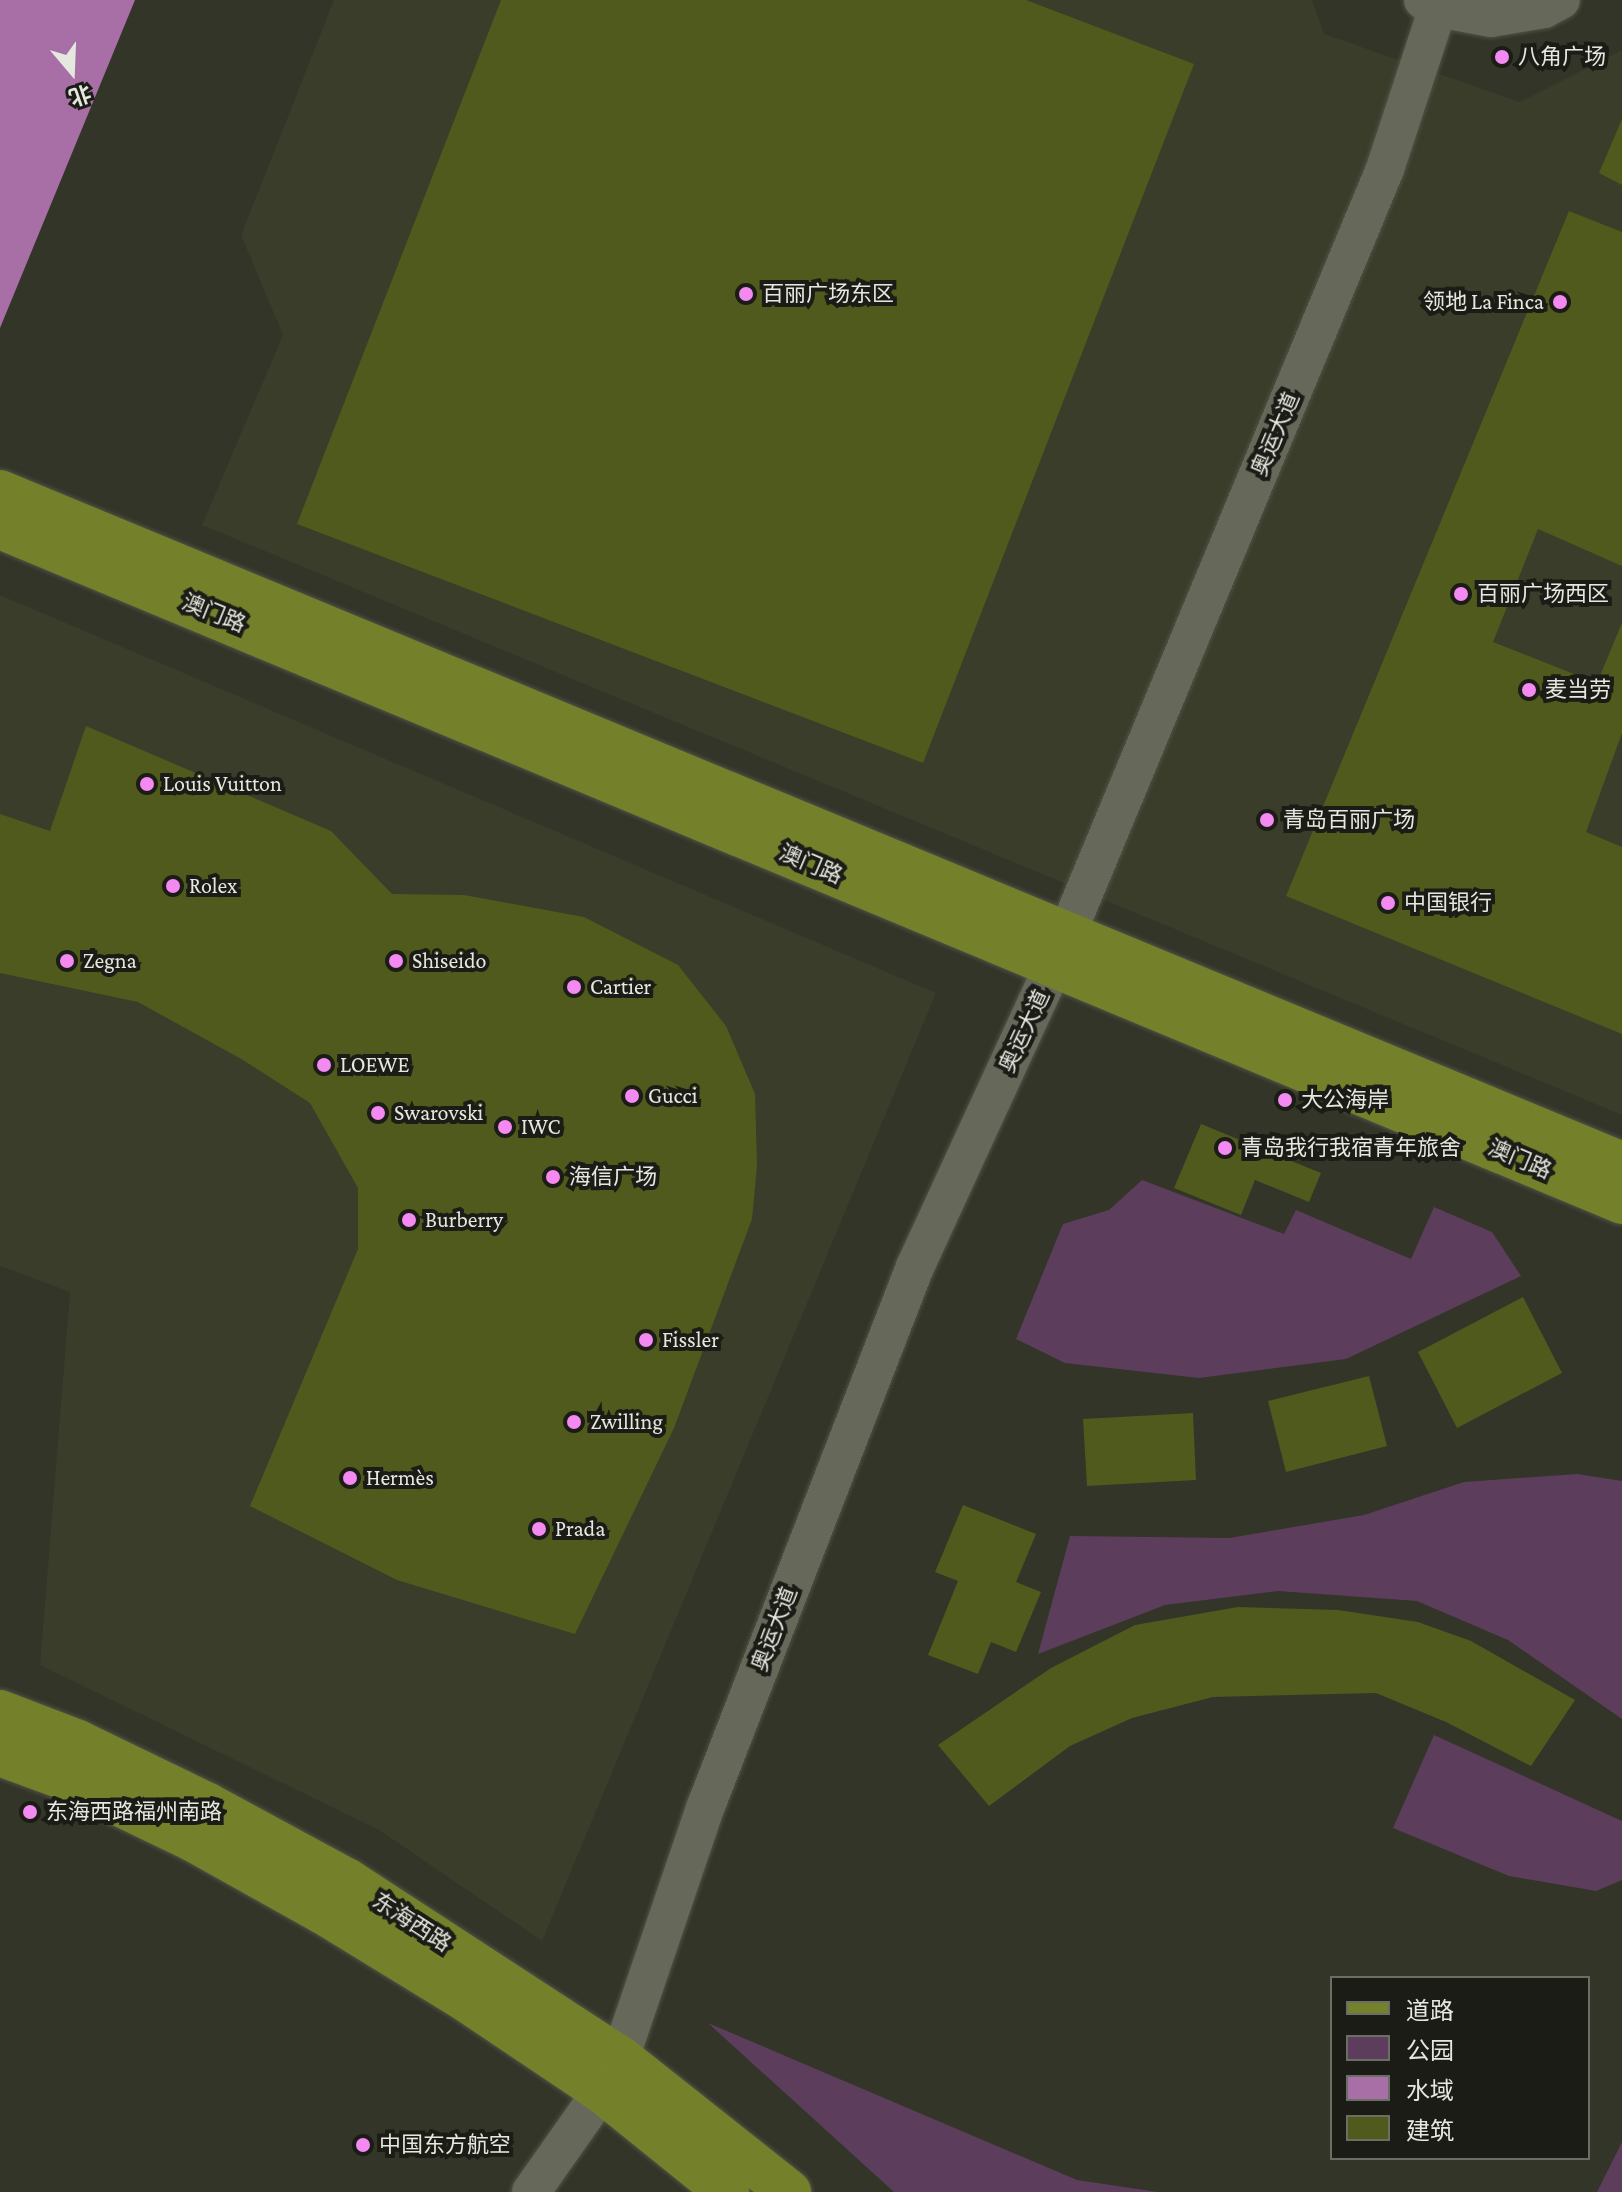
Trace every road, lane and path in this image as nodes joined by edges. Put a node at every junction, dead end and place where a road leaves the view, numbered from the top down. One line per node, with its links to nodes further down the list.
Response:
1 (1561, 0): 2 (street)
2 (1430, 4): 5 (street, 奥运大道)
3 (0, 492): 5 (main road, 澳门路)
4 (0, 527): 5 (main road, 澳门路)
5 (1060, 950): 6 (main road, 澳门路); 7 (main road, 澳门路); 10 (street, 奥运大道)
6 (1622, 1164)
7 (1622, 1202)
8 (0, 1712): 10 (main road, 东海西路)
9 (0, 1754): 10 (main road, 东海西路)
10 (611, 2075): 11 (street, 奥运大道); 12 (main road, 东海西路); 13 (main road, 东海西路)
11 (531, 2192)
12 (727, 2192)
13 (789, 2192)

